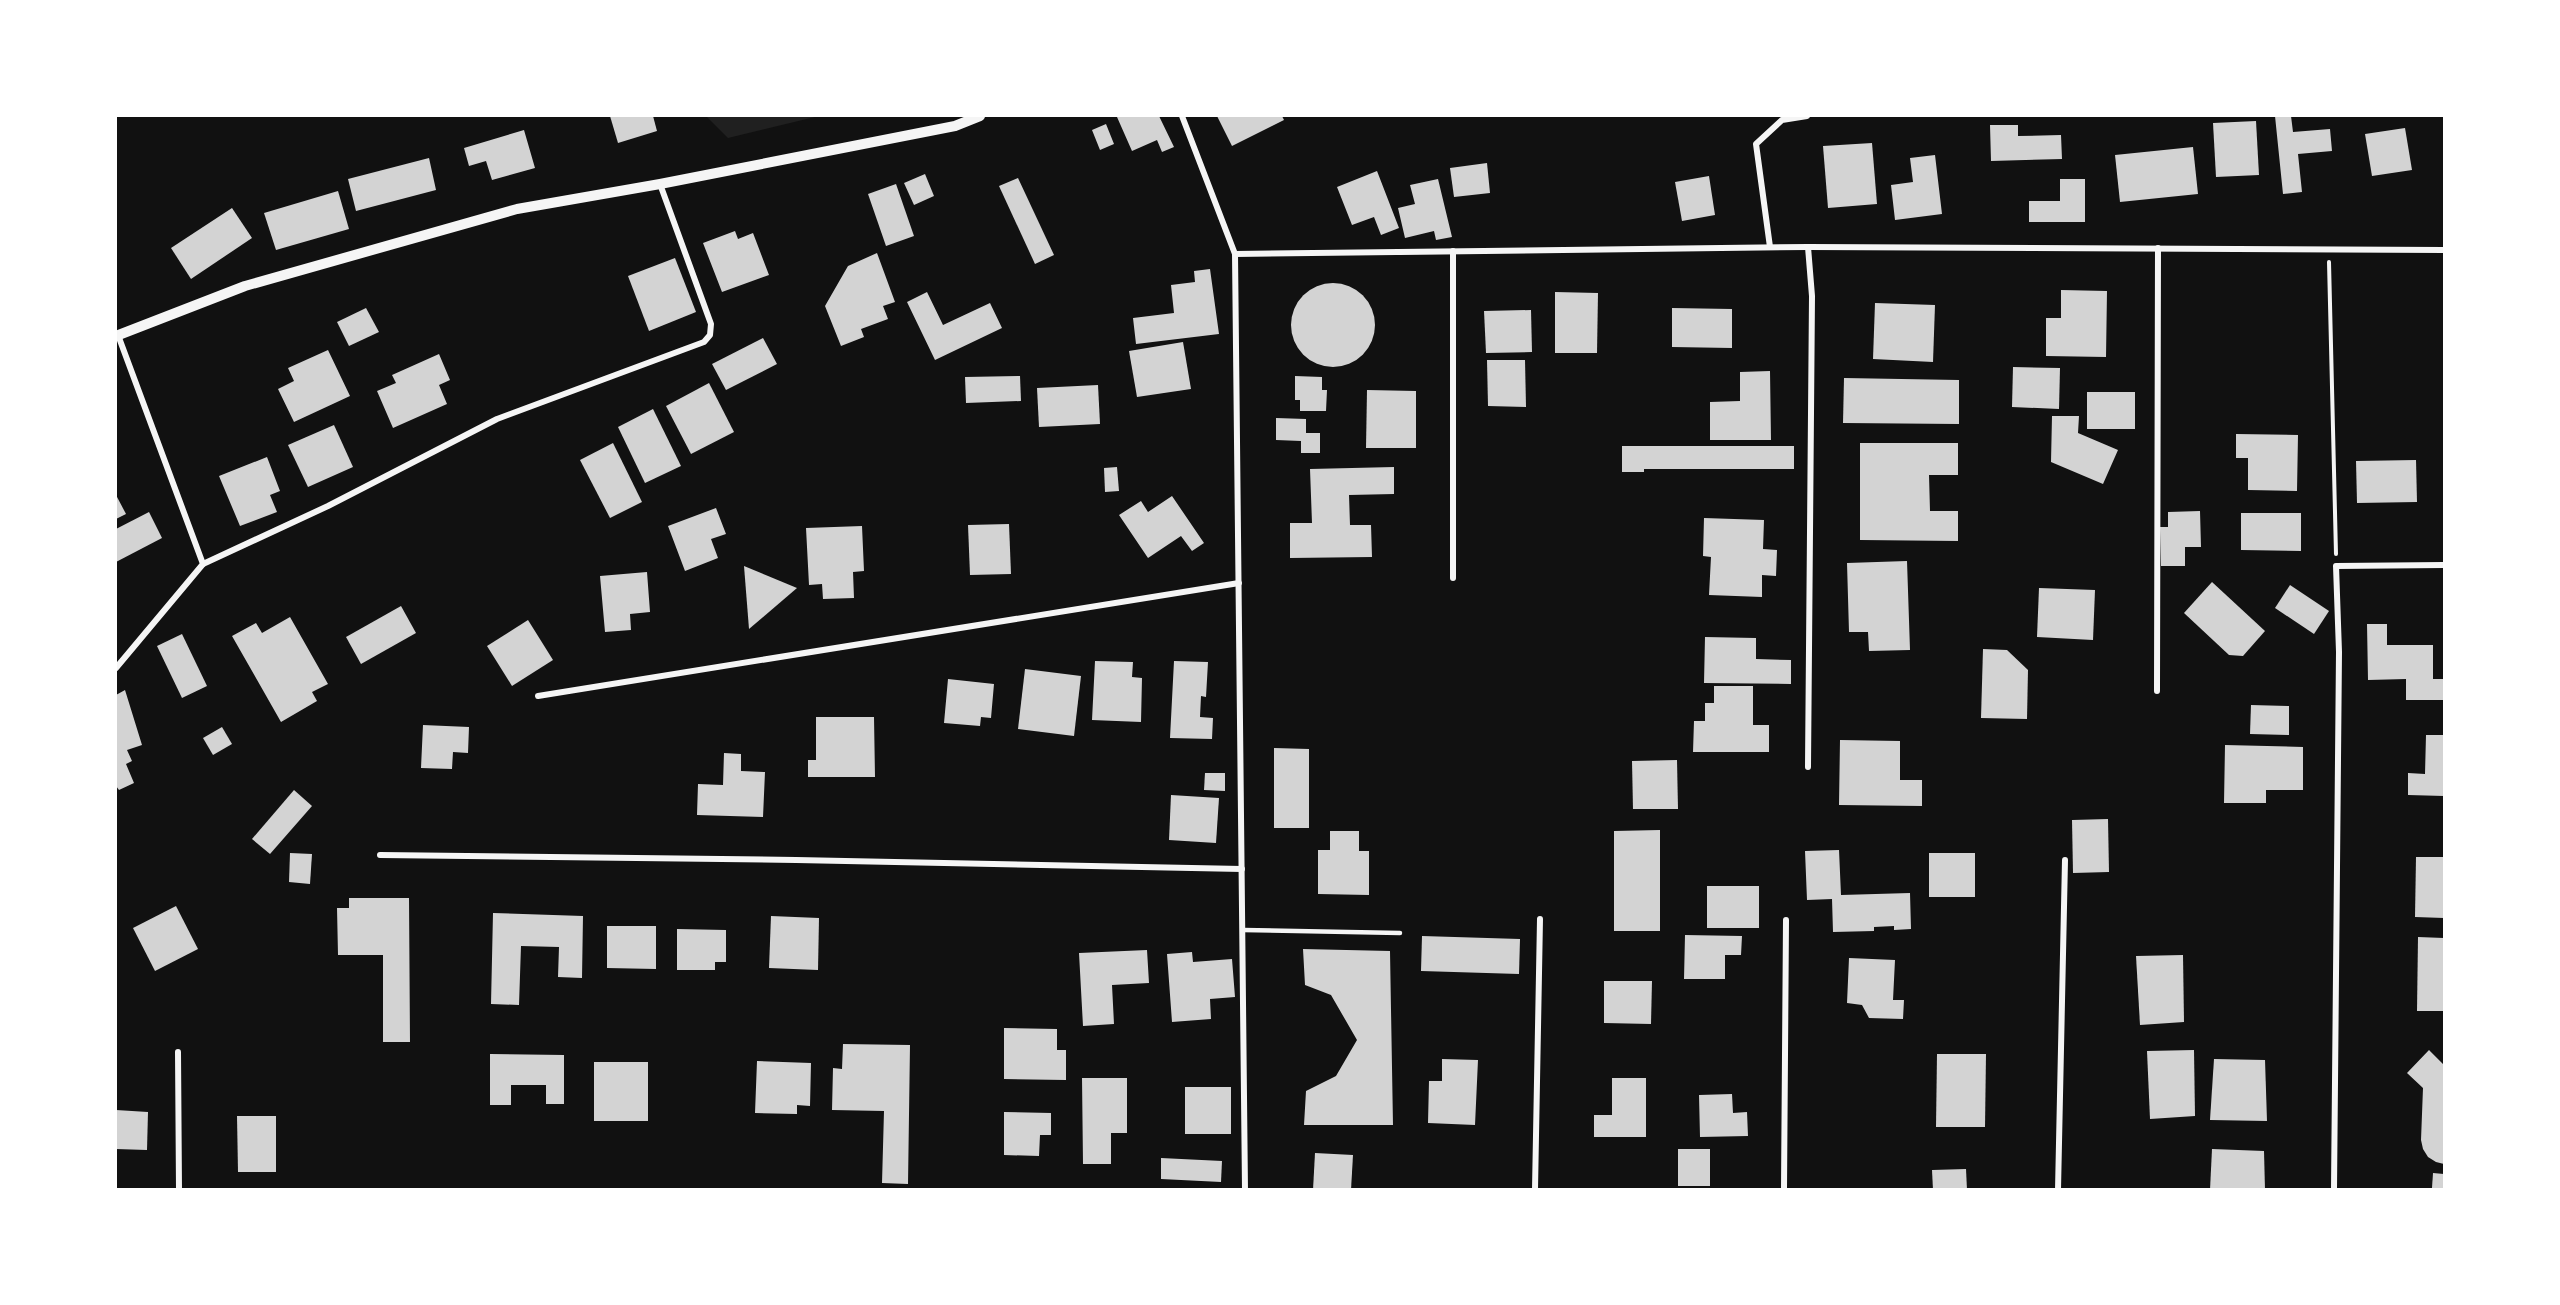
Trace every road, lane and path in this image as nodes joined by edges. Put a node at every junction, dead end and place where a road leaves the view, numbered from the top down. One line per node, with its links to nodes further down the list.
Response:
1 (980, 116): 4 (street)
2 (1182, 116): 11 (street)
3 (1807, 116): 5 (street)
4 (660, 184): 12 (street); 13 (street)
5 (1770, 247): 6 (street); 10 (street)
6 (1808, 247): 7 (street); 21 (street)
7 (2158, 248): 8 (street); 19 (street)
8 (2329, 249): 9 (street); 15 (path)
9 (2445, 250)
10 (1453, 251): 11 (street); 16 (street)
11 (1235, 254): 17 (street)
12 (117, 336): 13 (street)
13 (203, 564): 18 (street)
14 (2445, 565): 15 (street)
15 (2336, 566): 35 (street)
16 (1453, 578)
17 (1239, 583): 20 (street); 24 (street)
18 (116, 668)
19 (2157, 692)
20 (538, 696)
21 (1808, 767)
22 (380, 855): 24 (street)
23 (2065, 860): 34 (street)
24 (1242, 869): 27 (street)
25 (1540, 919): 32 (street)
26 (1786, 920): 33 (street)
27 (1243, 930): 28 (lane); 31 (street)
28 (1400, 933)
29 (178, 1052): 30 (street)
30 (179, 1190)
31 (1245, 1190)
32 (1535, 1190)
33 (1784, 1190)
34 (2058, 1190)
35 (2334, 1190)

